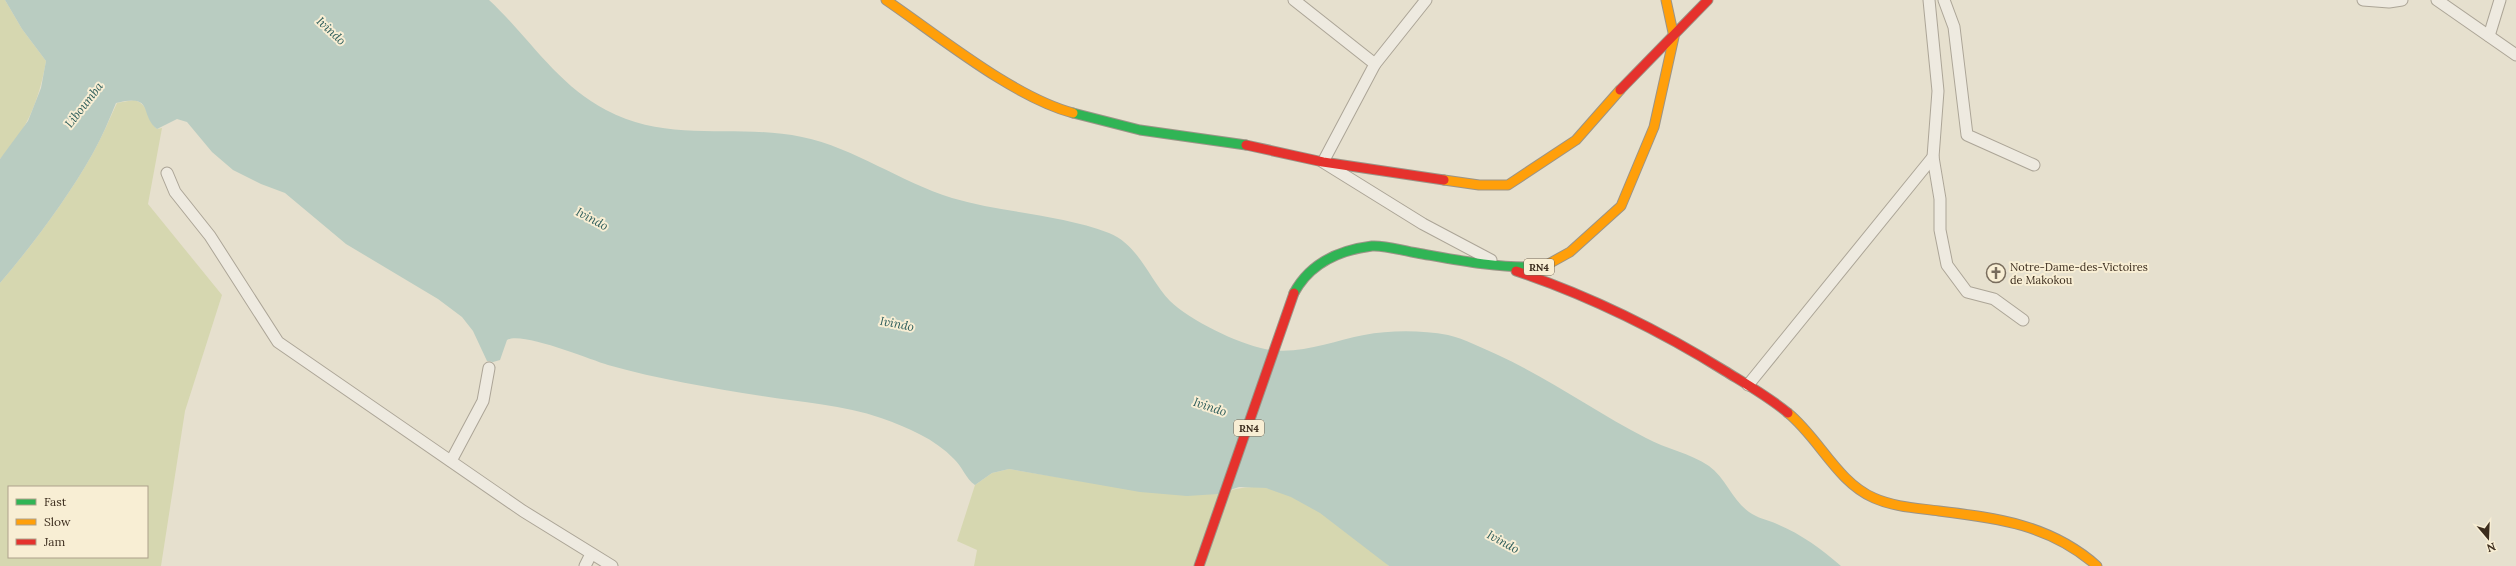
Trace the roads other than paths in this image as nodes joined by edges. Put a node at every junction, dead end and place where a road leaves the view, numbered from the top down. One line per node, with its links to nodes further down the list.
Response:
1 (886, 0): 17 (main road)
2 (1294, 0): 15 (street)
3 (1426, 0): 15 (street)
4 (1666, 0): 13 (main road, RN4)
5 (1708, 0): 13 (main road)
6 (1929, 0): 16 (street)
7 (1944, 0): 18 (street)
8 (2363, 0): 9 (street)
9 (2402, 0)
10 (2437, 0): 12 (street)
11 (2500, 0): 12 (street)
12 (2489, 36): 14 (street)
13 (1674, 37): 17 (main road); 20 (main road, RN4)
14 (2516, 55)
15 (1375, 64): 17 (street)
16 (1933, 157): 21 (street); 23 (street)
17 (1323, 162): 20 (street)
18 (2034, 165)
19 (167, 173): 24 (street)
20 (1505, 268): 23 (main road); 28 (main road, RN4)
21 (2023, 320)
22 (489, 368): 24 (street)
23 (1748, 385): 29 (main road)
24 (451, 462): 25 (street)
25 (591, 554): 26 (street); 27 (street)
26 (585, 566)
27 (612, 566)
28 (1199, 566)
29 (2097, 566)

